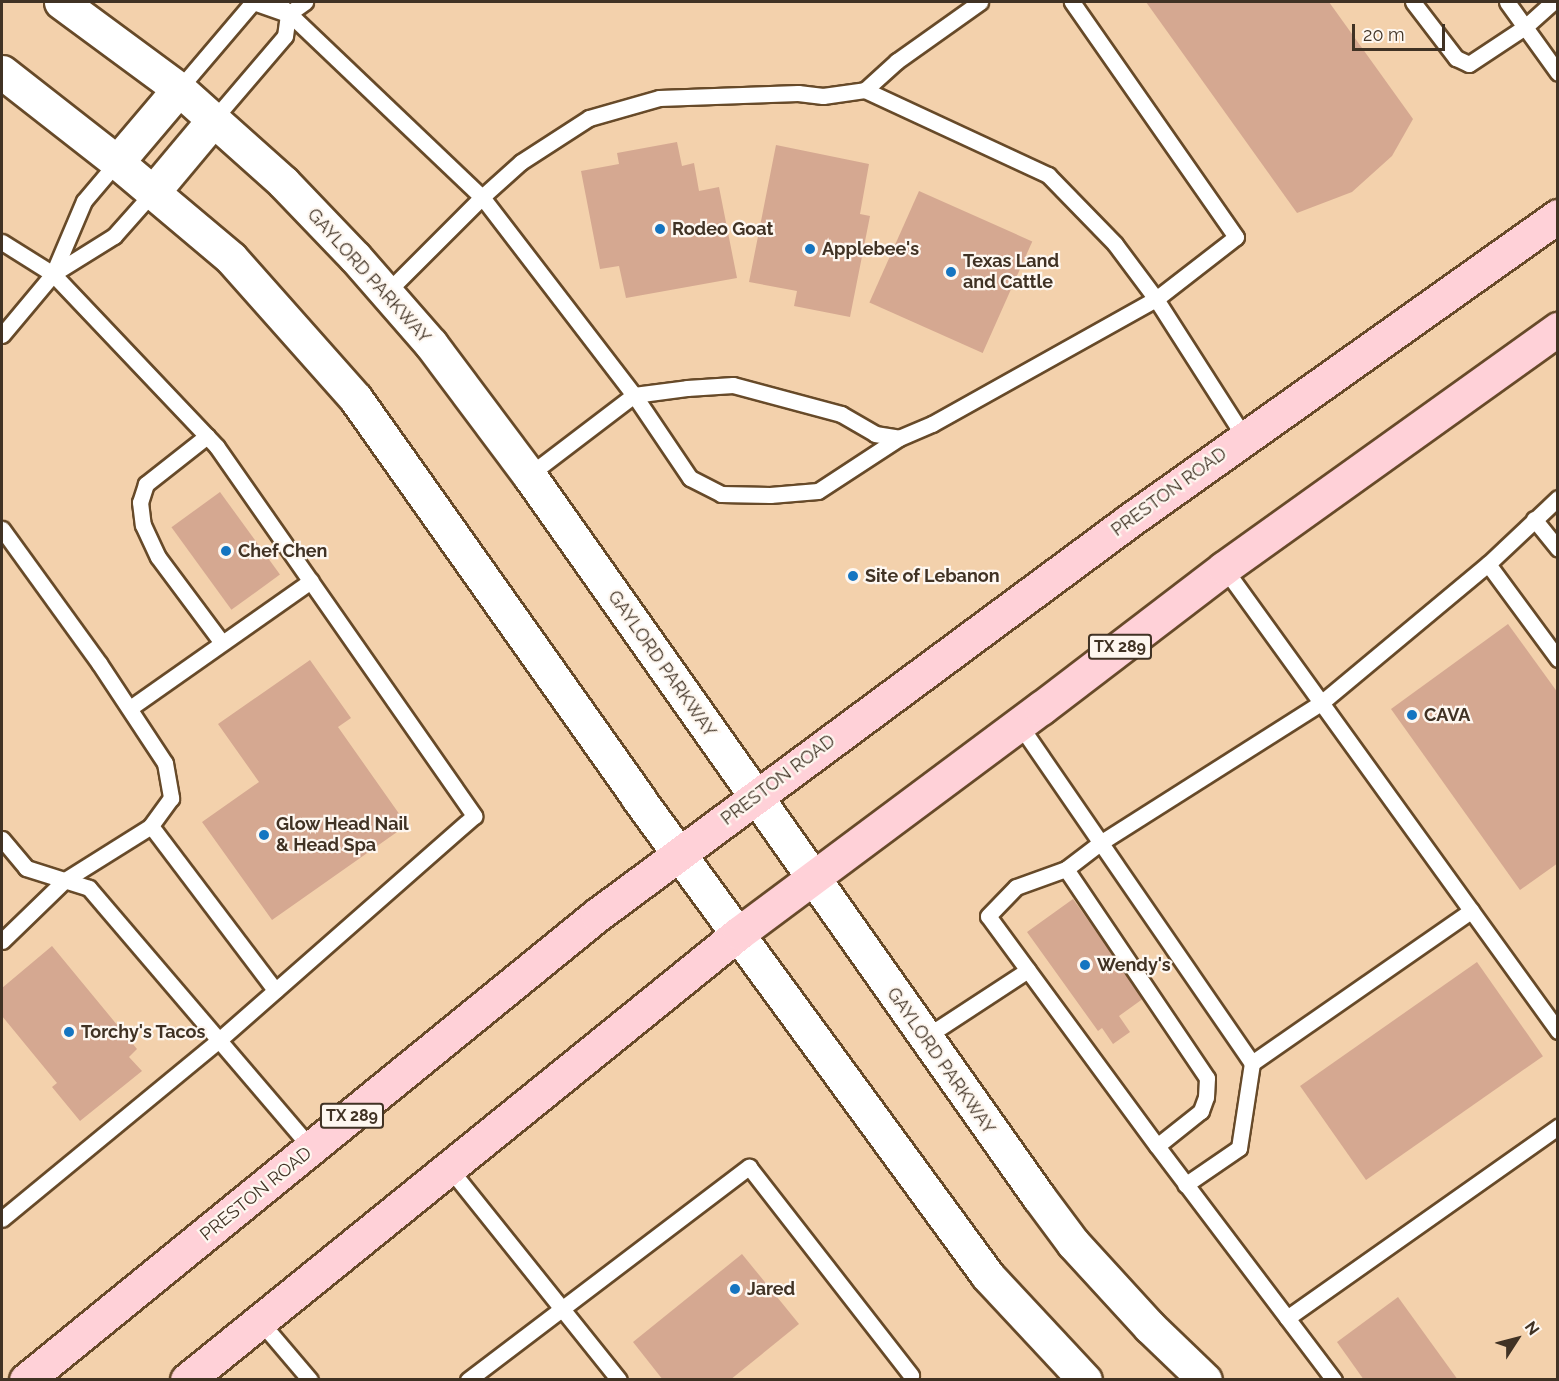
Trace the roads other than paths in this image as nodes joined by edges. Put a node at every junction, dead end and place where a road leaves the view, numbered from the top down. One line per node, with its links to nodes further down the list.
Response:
1 (61, 2): 13 (street, GAYLORD PARKWAY)
2 (277, 2): 9 (lane)
3 (305, 2): 9 (lane)
4 (980, 2): 14 (lane)
5 (1072, 2): 23 (lane)
6 (1413, 2): 10 (lane)
7 (1506, 2): 10 (lane)
8 (1553, 2): 10 (lane)
9 (288, 14): 13 (lane); 15 (lane); 18 (lane)
10 (1525, 27): 12 (lane)
11 (2, 72): 16 (street)
12 (1557, 73)
13 (179, 89): 15 (street, GAYLORD PARKWAY); 16 (street)
14 (865, 90): 18 (lane); 23 (lane)
15 (214, 119): 17 (street); 22 (street, GAYLORD PARKWAY)
16 (117, 162): 17 (street); 21 (lane)
17 (153, 192): 21 (lane); 47 (street)
18 (482, 196): 22 (lane); 26 (lane)
19 (1557, 216): 29 (main road, PRESTON ROAD / TX 289)
20 (2, 242): 21 (lane)
21 (53, 274): 25 (lane); 27 (lane)
22 (386, 292): 30 (street, GAYLORD PARKWAY)
23 (1155, 299): 28 (lane); 29 (lane)
24 (1557, 329): 36 (main road, TX 289)
25 (2, 335)
26 (634, 395): 28 (lane); 28 (lane); 30 (lane)
27 (207, 436): 37 (lane); 38 (lane)
28 (899, 438)
29 (1245, 438): 43 (main road, PRESTON ROAD / TX 289)
30 (529, 475): 43 (street, GAYLORD PARKWAY)
31 (1557, 498): 32 (lane)
32 (1534, 519): 34 (lane); 35 (lane)
33 (2, 529): 41 (lane)
34 (1557, 549)
35 (1488, 564): 39 (lane); 40 (lane)
36 (1224, 568): 40 (lane); 42 (main road, TX 289)
37 (311, 581): 38 (lane); 55 (lane)
38 (222, 643): 41 (lane)
39 (1557, 659)
40 (1321, 703): 46 (lane); 51 (lane)
41 (130, 708): 44 (lane)
42 (1019, 724): 46 (lane); 49 (main road, TX 289)
43 (756, 796): 47 (main road, PRESTON ROAD / TX 289); 49 (street, GAYLORD PARKWAY)
44 (151, 826): 50 (lane); 55 (lane)
45 (2, 839): 50 (lane)
46 (1100, 843): 48 (lane); 59 (lane)
47 (680, 854): 52 (street); 62 (main road, PRESTON ROAD / TX 289)
48 (1066, 869): 54 (lane); 61 (lane)
49 (812, 878): 52 (main road, TX 289); 57 (street, GAYLORD PARKWAY)
50 (65, 880): 53 (lane); 58 (lane)
51 (1471, 911): 56 (lane); 59 (lane)
52 (739, 933): 63 (main road, TX 289); 69 (street)
53 (2, 941)
54 (1028, 970): 57 (lane); 61 (lane)
55 (276, 990): 58 (lane)
56 (1557, 1031)
57 (924, 1038): 76 (street, GAYLORD PARKWAY)
58 (219, 1040): 62 (lane); 65 (lane)
59 (1252, 1063): 64 (lane)
60 (1557, 1127): 67 (lane)
61 (1156, 1146): 64 (lane)
62 (312, 1149): 71 (main road, PRESTON ROAD / TX 289)
63 (450, 1169): 66 (lane); 68 (main road, TX 289)
64 (1185, 1185): 67 (lane)
65 (2, 1219)
66 (561, 1309): 70 (lane); 74 (lane); 75 (lane)
67 (1287, 1318): 77 (lane)
68 (260, 1321): 72 (main road, TX 289); 73 (lane)
69 (1073, 1376)
70 (911, 1378)
71 (26, 1380)
72 (187, 1380)
73 (310, 1380)
74 (468, 1380)
75 (619, 1380)
76 (1205, 1380)
77 (1334, 1380)

